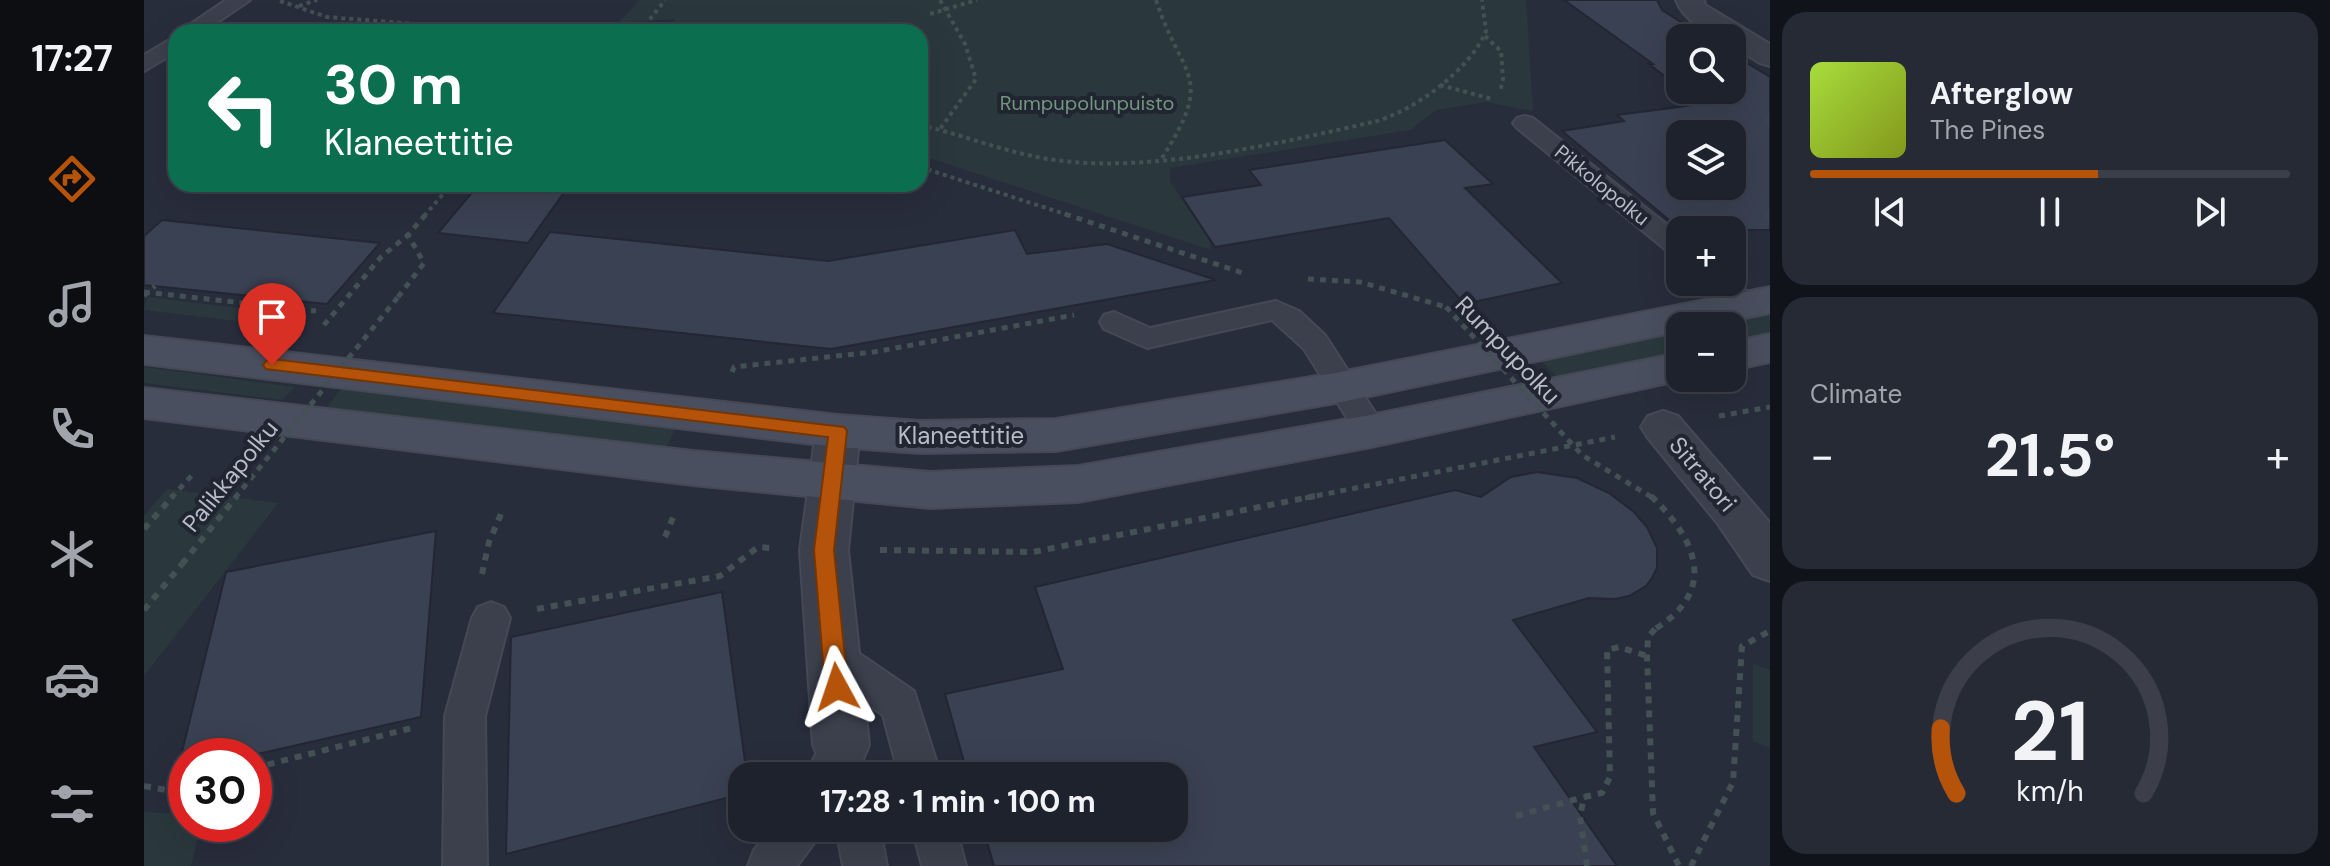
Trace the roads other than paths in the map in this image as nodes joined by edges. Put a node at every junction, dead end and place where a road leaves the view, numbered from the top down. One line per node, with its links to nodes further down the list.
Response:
1 (240, 0): 3 (lane)
2 (1690, 0): 5 (street)
3 (202, 24)
4 (168, 48): 6 (lane)
5 (1770, 57)
6 (144, 65)
7 (1525, 123): 8 (lane, Pikkolopolku)
8 (1666, 237)
9 (1742, 296): 15 (street, Klaneettitie)
10 (1114, 322): 15 (lane)
11 (1770, 348): 13 (street)
12 (144, 350): 18 (street, Klaneettitie)
13 (1746, 353)
14 (1666, 370): 19 (street)
15 (1341, 387): 18 (street, Klaneettitie); 19 (lane)
16 (144, 403): 20 (street)
17 (1663, 427): 21 (street, Sitratori)
18 (838, 431): 20 (street)
19 (1371, 431): 20 (street)
20 (830, 483): 23 (street)
21 (1770, 561)
22 (491, 618): 29 (lane)
23 (834, 658): 24 (street); 25 (lane)
24 (838, 762)
25 (916, 762)
26 (788, 842): 30 (lane)
27 (861, 842): 31 (lane)
28 (938, 842): 32 (lane)
29 (465, 866)
30 (770, 866)
31 (865, 866)
32 (944, 866)

